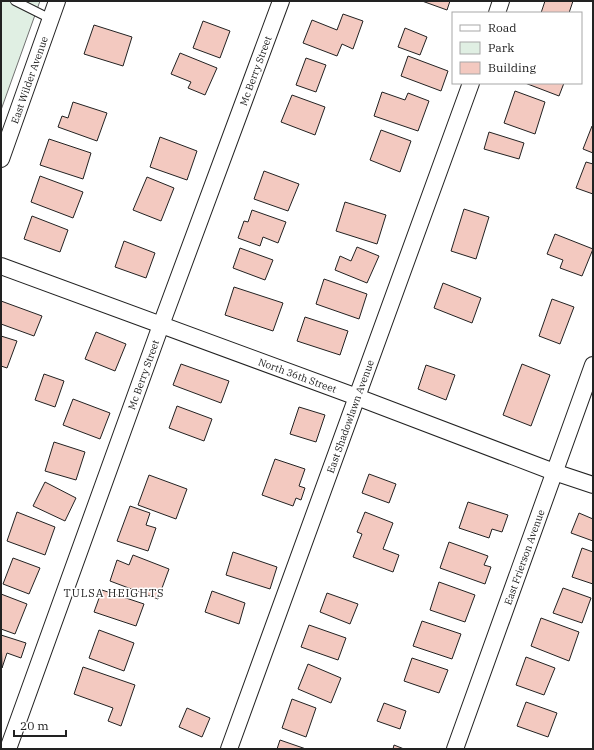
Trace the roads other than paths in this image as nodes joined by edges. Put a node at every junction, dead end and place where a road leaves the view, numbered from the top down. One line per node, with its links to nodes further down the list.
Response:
1 (15, 1): 6 (lane)
2 (57, 1): 6 (street, East Wilder Avenue)
3 (281, 1): 10 (street, Mc Berry Street)
4 (501, 1): 5 (street)
5 (497, 12)
6 (51, 19): 8 (street, East Wilder Avenue)
7 (471, 84): 12 (street, East Shadowlawn Avenue)
8 (1, 159)
9 (1, 266): 10 (street, North 36th Street)
10 (161, 325): 12 (street, North 36th Street); 15 (street, Mc Berry Street)
11 (593, 365): 13 (street, East Frierson Avenue)
12 (357, 397): 13 (street, North 36th Street); 16 (street, East Shadowlawn Avenue)
13 (554, 472): 14 (street, North 36th Street); 17 (street, East Frierson Avenue)
14 (593, 485)
15 (8, 749)
16 (229, 749)
17 (455, 749)

